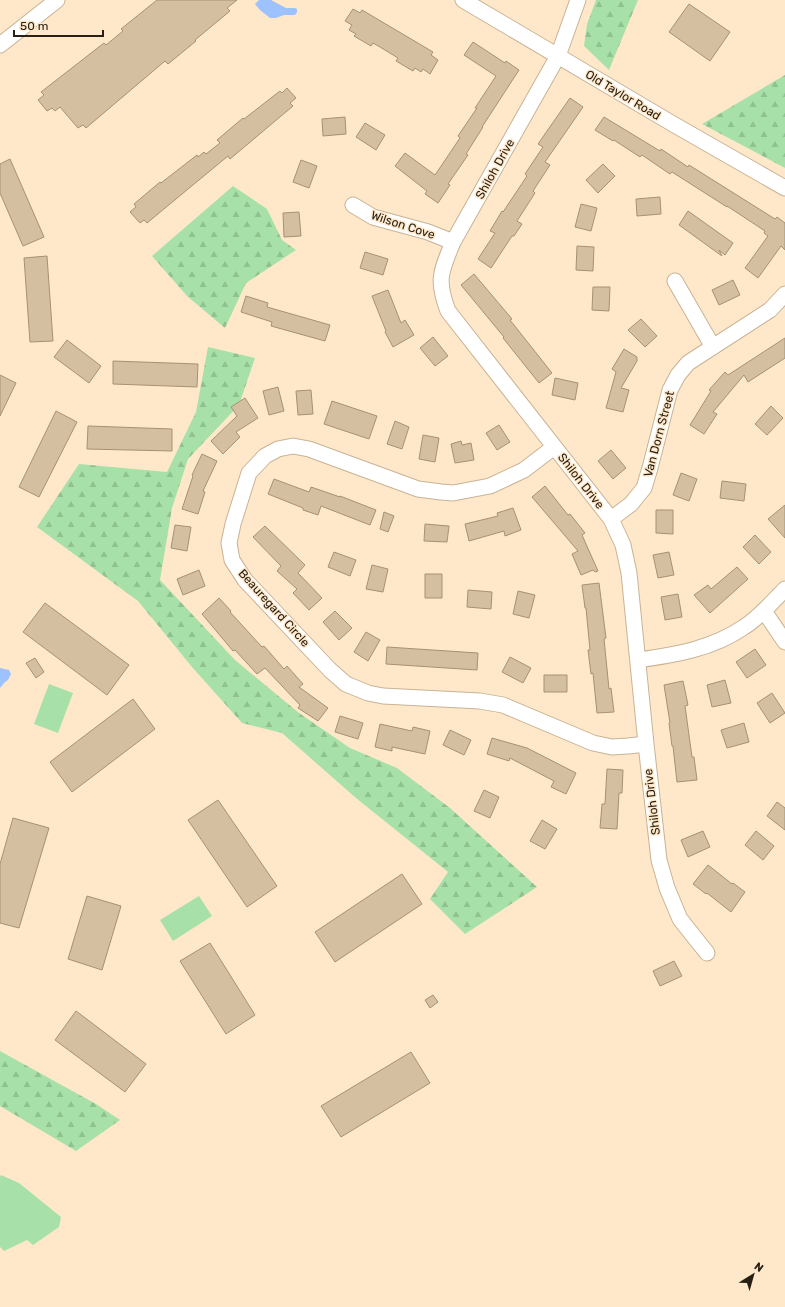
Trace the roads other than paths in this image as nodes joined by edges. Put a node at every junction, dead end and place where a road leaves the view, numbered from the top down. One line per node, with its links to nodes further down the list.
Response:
1 (57, 0): 4 (street)
2 (463, 0): 5 (street, Old Taylor Road)
3 (578, 0): 5 (street, Shiloh Drive)
4 (2, 40)
5 (558, 56): 6 (street, Old Taylor Road); 8 (street, Shiloh Drive)
6 (785, 188)
7 (353, 205): 8 (street, Wilson Cove)
8 (453, 242): 12 (street, Shiloh Drive)
9 (675, 281): 11 (street)
10 (785, 294): 11 (street, Van Dorn Street)
11 (712, 347): 13 (street, Van Dorn Street)
12 (554, 447): 13 (street, Shiloh Drive); 18 (street, Beauregard Circle)
13 (611, 519): 17 (street, Shiloh Drive)
14 (785, 590): 15 (street)
15 (764, 611): 16 (street); 17 (street)
16 (785, 642)
17 (638, 660): 18 (street, Shiloh Drive)
18 (646, 744): 19 (street, Shiloh Drive)
19 (708, 953)

